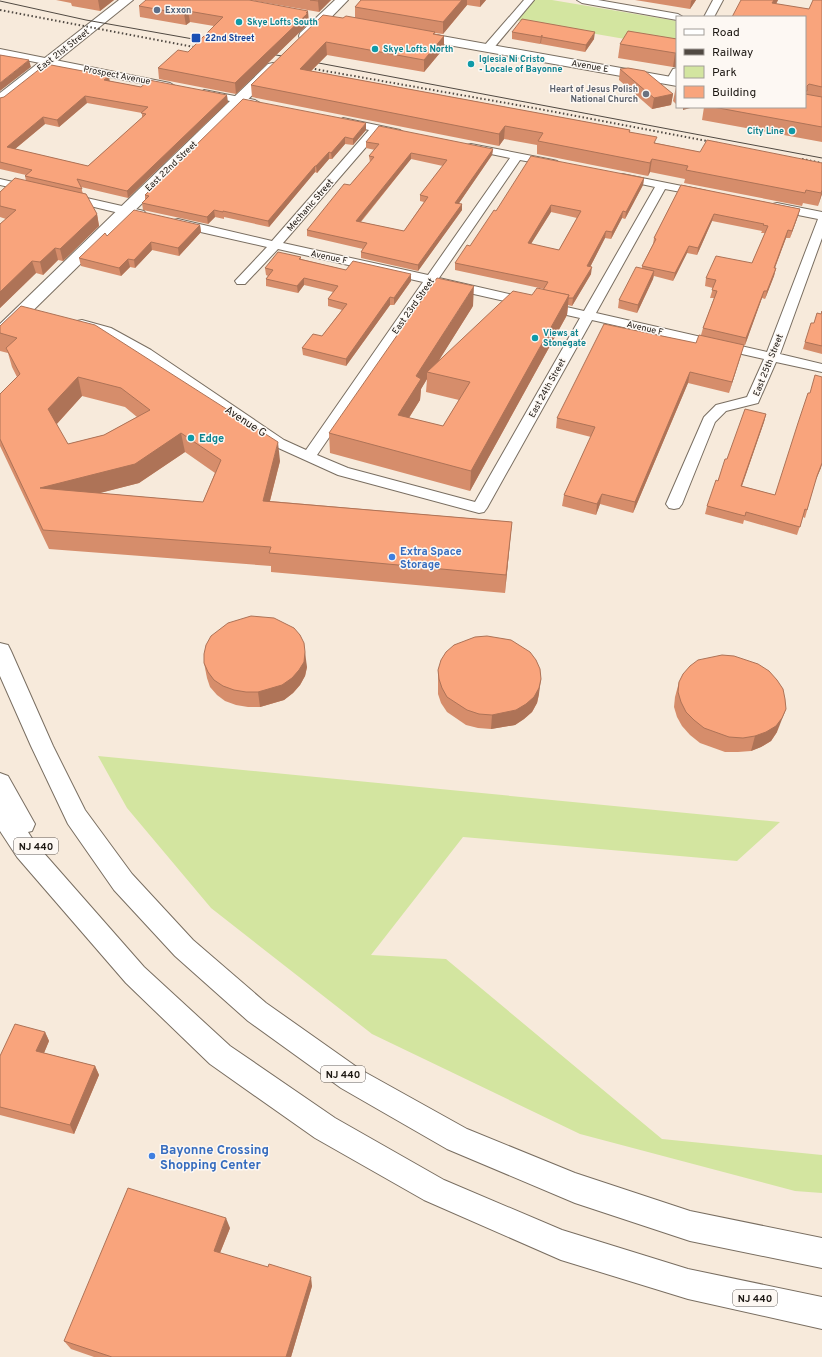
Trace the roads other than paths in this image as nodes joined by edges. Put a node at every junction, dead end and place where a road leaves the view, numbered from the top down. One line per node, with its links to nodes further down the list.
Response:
1 (127, 0): 16 (main road, East 21st Street)
2 (342, 0): 9 (main road)
3 (528, 0): 13 (street)
4 (582, 0): 8 (street)
5 (718, 0): 7 (street)
6 (305, 15): 9 (main road)
7 (710, 16)
8 (676, 17)
9 (323, 18): 10 (main road); 12 (main road)
10 (342, 22)
11 (403, 33): 13 (main road, Avenue E)
12 (295, 46)
13 (488, 48): 17 (main road, Avenue E)
14 (0, 52): 16 (street, Prospect Avenue)
15 (280, 60): 19 (main road, East 22nd Street)
16 (48, 62): 18 (main road, East 21st Street); 19 (street, Prospect Avenue)
17 (675, 78)
18 (0, 100)
19 (239, 100): 20 (street, Prospect Avenue); 34 (main road, East 22nd Street)
20 (265, 105)
21 (332, 119): 22 (street)
22 (376, 128): 23 (street); 39 (street, Mechanic Street)
23 (408, 134)
24 (462, 145): 25 (street)
25 (517, 156): 26 (street); 40 (street, East 23rd Street)
26 (563, 165)
27 (609, 174): 29 (street)
28 (0, 182): 30 (street)
29 (662, 185): 31 (street); 44 (street, East 24th Street)
30 (46, 193)
31 (715, 195)
32 (61, 196): 34 (street)
33 (769, 206): 35 (street)
34 (125, 210): 36 (street); 42 (main road, East 22nd Street)
35 (822, 216)
36 (152, 217)
37 (167, 220): 39 (street, Avenue F)
38 (822, 221): 47 (street, East 25th Street)
39 (276, 245): 40 (street, Avenue F); 41 (street, Mechanic Street)
40 (432, 279): 44 (street, Avenue F); 49 (street, East 23rd Street)
41 (241, 281)
42 (25, 308): 43 (street); 46 (main road, East 22nd Street)
43 (41, 313)
44 (589, 315): 47 (street, Avenue F); 51 (street, East 24th Street)
45 (70, 321): 49 (street, Avenue G)
46 (0, 333)
47 (772, 356): 48 (street, Avenue F); 50 (street, East 25th Street)
48 (822, 368)
49 (309, 456): 51 (street, Avenue G)
50 (674, 504)
51 (479, 508)
52 (0, 651): 56 (main road, NJ 440)
53 (0, 783): 55 (main road, NJ 440)
54 (0, 811): 55 (main road)
55 (77, 907): 57 (main road, NJ 440)
56 (822, 1254)
57 (822, 1313)

